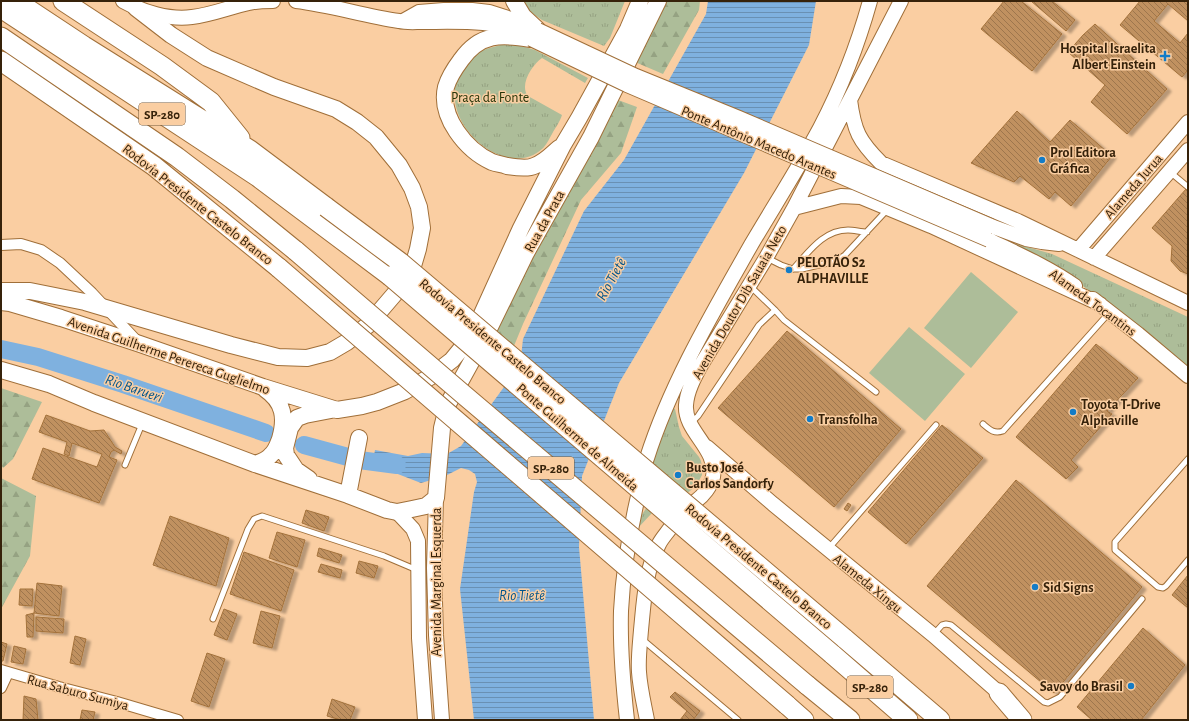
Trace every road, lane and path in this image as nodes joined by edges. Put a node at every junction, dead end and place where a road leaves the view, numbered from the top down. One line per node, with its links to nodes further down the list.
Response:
1 (16, 1): 23 (highway, Rodovia Presidente Castelo Branco)
2 (63, 1): 23 (highway)
3 (274, 1): 11 (main road)
4 (296, 1): 14 (main road)
5 (514, 1): 14 (main road)
6 (634, 1): 13 (main road)
7 (640, 1): 13 (main road, Rua da Prata)
8 (658, 1): 58 (main road, Rua da Prata)
9 (870, 1): 63 (main road, Avenida Doutor Dib Sauaia Neto)
10 (901, 1): 20 (main road, Avenida Doutor Dib Sauaia Neto)
11 (130, 4): 43 (main road)
12 (1, 8): 31 (highway, Rodovia Presidente Castelo Branco / SP-280)
13 (628, 28): 22 (main road, Rua da Prata)
14 (535, 34): 22 (main road); 33 (main road, Ponte Antônio Macedo Arantes, bridge); 35 (main road, Ponte Antônio Macedo Arantes, bridge)
15 (1, 37): 19 (highway, Rodovia Presidente Castelo Branco / SP-280)
16 (1, 61): 18 (highway, Rodovia Presidente Castelo Branco)
17 (1, 68): 18 (highway)
18 (21, 75): 19 (highway); 85 (highway, Rodovia Presidente Castelo Branco, bridge)
19 (80, 91): 86 (highway, Rodovia Presidente Castelo Branco / SP-280, bridge)
20 (850, 100): 25 (main road); 29 (main road, Avenida Doutor Dib Sauaia Neto)
21 (1188, 122): 35 (main road, Alameda Jurua)
22 (563, 145): 51 (main road, Rua da Prata)
23 (250, 150): 31 (highway, Rodovia Presidente Castelo Branco)
24 (1187, 153): 26 (main road, Alameda Jurua)
25 (881, 164): 28 (main road); 35 (main road)
26 (1169, 171): 27 (lane); 37 (main road, Alameda Jurua)
27 (1188, 187)
28 (860, 197): 29 (main road); 30 (main road)
29 (794, 208): 36 (main road, Avenida Doutor Dib Sauaia Neto)
30 (889, 208): 32 (lane); 44 (main road)
31 (324, 215): 87 (highway, Ponte Guilherme de Almeida / SP-280, bridge); 88 (highway, Rodovia Presidente Castelo Branco, bridge)
32 (867, 232): 38 (lane); 38 (lane)
33 (988, 240): 44 (main road, Alameda Tocantins)
34 (1, 245): 43 (street)
35 (1072, 247): 37 (main road)
36 (766, 258): 38 (lane); 39 (main road, Avenida Doutor Dib Sauaia Neto)
37 (1094, 258): 42 (main road)
38 (793, 269)
39 (749, 285): 45 (lane); 54 (main road, Avenida Doutor Dib Sauaia Neto)
40 (1, 291): 43 (main road)
41 (1, 302): 46 (main road, Avenida Guilherme Perereca Guglielmo)
42 (1188, 303)
43 (107, 308): 46 (street)
44 (1105, 308): 48 (main road, Alameda Tocantins); 55 (lane)
45 (775, 310): 50 (lane); 54 (lane)
46 (140, 344): 49 (main road, Avenida Guilherme Perereca Guglielmo)
47 (1, 370): 53 (main road)
48 (1188, 376)
49 (263, 387): 52 (main road, Avenida Guilherme Perereca Guglielmo); 61 (main road)
50 (876, 392)
51 (388, 398): 52 (main road, Avenida Guilherme Perereca Guglielmo)
52 (337, 410): 64 (main road, Avenida Guilherme Perereca Guglielmo)
53 (143, 422): 61 (main road); 62 (lane)
54 (690, 424): 59 (main road, Avenida Doutor Dib Sauaia Neto)
55 (983, 424)
56 (936, 425): 69 (lane)
57 (359, 438): 65 (main road)
58 (441, 443): 66 (main road, Avenida Marginal Esquerda)
59 (705, 446): 67 (main road, Avenida Doutor Dib Sauaia Neto); 69 (main road, Alameda Xingu)
60 (1188, 459): 70 (lane)
61 (255, 464): 64 (main road)
62 (125, 465)
63 (643, 475): 67 (main road); 82 (main road)
64 (318, 486): 65 (main road)
65 (348, 495): 68 (main road)
66 (436, 495): 68 (main road); 81 (main road, Avenida Marginal Esquerda)
67 (688, 506): 75 (main road, Avenida Doutor Dib Sauaia Neto)
68 (397, 512): 71 (main road, Avenida Marginal Esquerda)
69 (828, 550): 74 (main road, Alameda Xingu)
70 (1188, 560)
71 (418, 571): 73 (lane); 80 (main road, Avenida Marginal Esquerda)
72 (1142, 599): 74 (lane)
73 (213, 619)
74 (933, 635): 78 (main road, Alameda Xingu)
75 (641, 638): 83 (main road, Avenida Doutor Dib Sauaia Neto); 84 (lane)
76 (4, 672): 77 (street); 79 (street, Rua Saburo Sumiya)
77 (1, 688)
78 (999, 693): 89 (highway); 90 (main road, Alameda Xingu)
79 (178, 720)
80 (425, 720)
81 (442, 720)
82 (627, 720)
83 (646, 720)
84 (738, 720)
85 (804, 720)
86 (850, 720)
87 (908, 720)
88 (940, 720)
89 (1022, 720)
90 (1031, 720)

